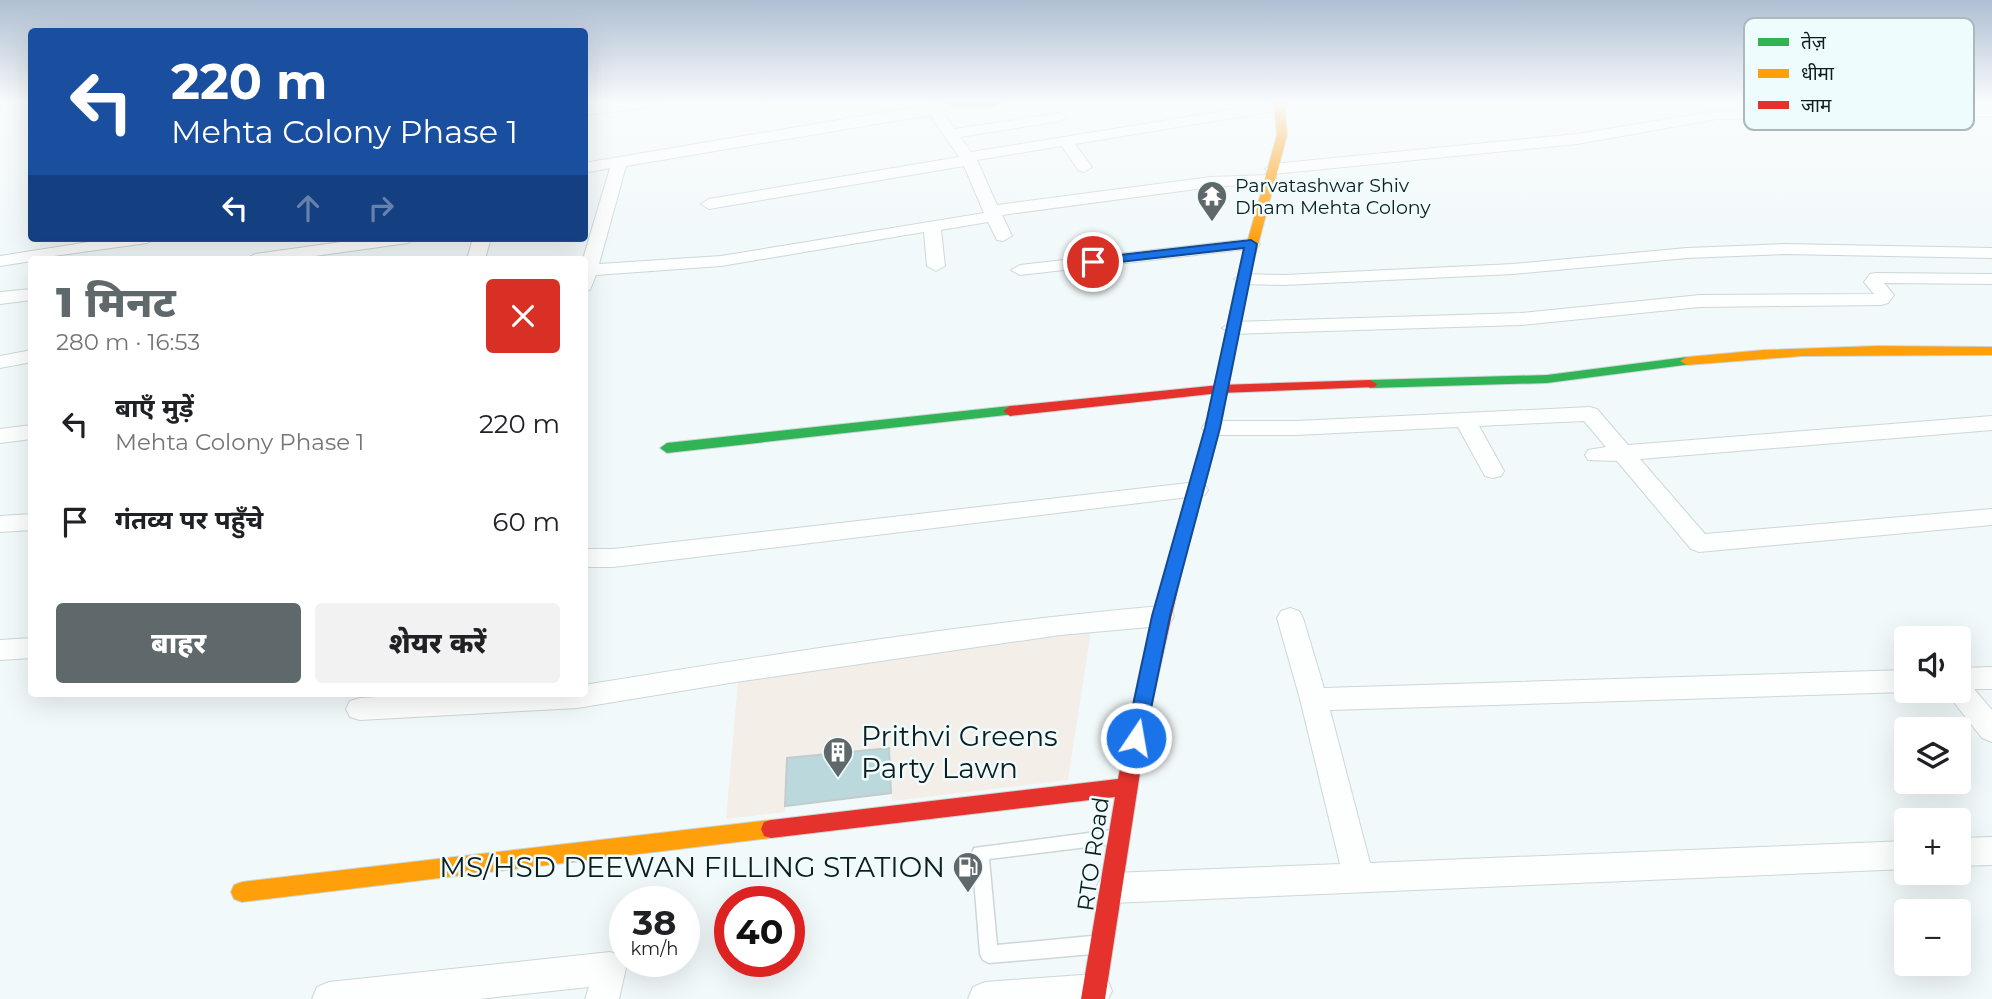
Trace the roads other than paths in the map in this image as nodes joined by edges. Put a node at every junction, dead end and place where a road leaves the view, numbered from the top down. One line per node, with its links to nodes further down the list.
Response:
1 (699, 150): 8 (street)
2 (962, 150): 7 (street)
3 (1013, 150): 7 (street)
4 (1072, 150): 10 (street)
5 (1278, 150): 11 (street, RTO Road)
6 (1487, 150): 11 (street)
7 (968, 158): 12 (street); 13 (street)
8 (620, 163): 9 (street); 26 (street)
9 (588, 167)
10 (1084, 167)
11 (1272, 175): 13 (street); 18 (street, RTO Road)
12 (709, 204)
13 (992, 214): 14 (street); 15 (street)
14 (932, 227): 24 (street); 27 (street)
15 (1003, 236)
16 (121, 242): 20 (street)
17 (379, 242): 21 (street)
18 (1251, 244): 25 (street); 28 (street, RTO Road)
19 (1992, 253): 28 (street)
20 (32, 256)
21 (277, 256)
22 (28, 257): 23 (street)
23 (0, 261)
24 (936, 266)
25 (1020, 270)
26 (588, 271)
27 (588, 278)
28 (1242, 278): 32 (street, RTO Road)
29 (1992, 279): 32 (street)
30 (28, 294): 31 (street)
31 (0, 298)
32 (1232, 328): 36 (street, RTO Road)
33 (1992, 351): 36 (street)
34 (28, 357): 35 (street)
35 (0, 362)
36 (1220, 389): 39 (street, RTO Road); 42 (street)
37 (1464, 419): 39 (street); 43 (street); 45 (street)
38 (1992, 424): 43 (street)
39 (1213, 428): 46 (street, RTO Road)
40 (28, 432): 41 (street)
41 (0, 436)
42 (667, 448)
43 (1625, 453): 44 (street); 47 (street)
44 (1596, 454)
45 (1493, 471)
46 (1197, 490): 50 (street); 51 (street, RTO Road)
47 (1992, 517)
48 (28, 522): 49 (street)
49 (0, 524)
50 (588, 558)
51 (1161, 616): 58 (street); 64 (street, RTO Road)
52 (1290, 618): 60 (street)
53 (28, 648): 54 (street)
54 (0, 650)
55 (1992, 678): 56 (street)
56 (1971, 679)
57 (1894, 681): 60 (street)
58 (588, 695)
59 (577, 697): 62 (street)
60 (1314, 699): 69 (street)
61 (1969, 703): 63 (street)
62 (360, 709)
63 (1992, 730)
64 (1125, 787): 65 (street, RTO Road); 71 (street)
65 (1119, 836): 70 (street, RTO Road); 72 (lane)
66 (1992, 851): 67 (street)
67 (1971, 852)
68 (1894, 856): 69 (street)
69 (1359, 879): 70 (street)
70 (1112, 888): 72 (street, RTO Road)
71 (242, 892)
72 (1103, 944): 73 (street, RTO Road)
73 (1094, 995): 76 (street)
74 (329, 999): 75 (street)
75 (602, 999)
76 (985, 999)

